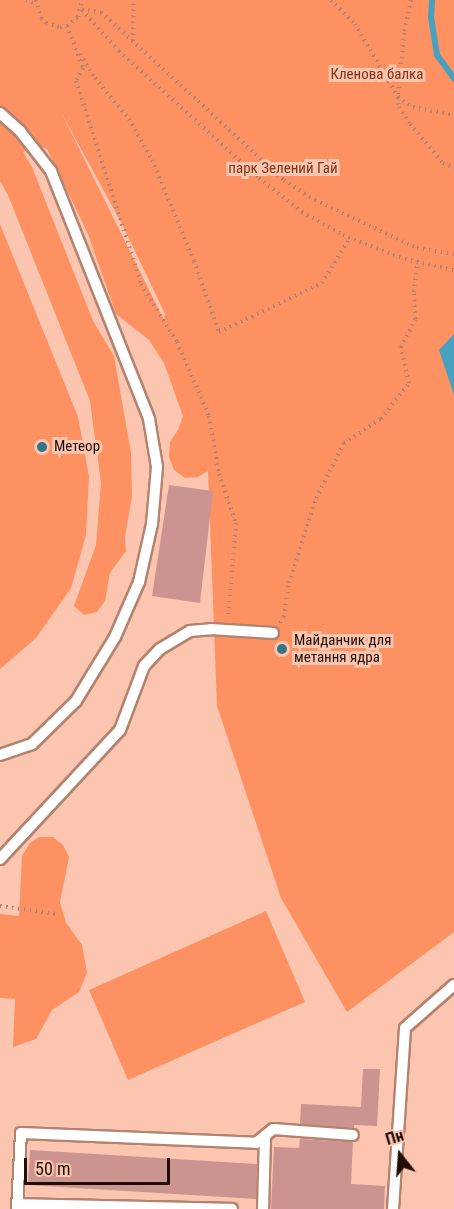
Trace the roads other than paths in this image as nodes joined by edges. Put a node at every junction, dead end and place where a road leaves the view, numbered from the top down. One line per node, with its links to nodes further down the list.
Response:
1 (0, 113): 3 (lane)
2 (273, 633): 4 (lane)
3 (0, 755)
4 (0, 859)
5 (454, 985): 11 (lane)
6 (353, 1135): 7 (lane)
7 (265, 1136): 8 (lane); 10 (lane)
8 (17, 1206): 9 (lane)
9 (232, 1209)
10 (263, 1209)
11 (393, 1209)

